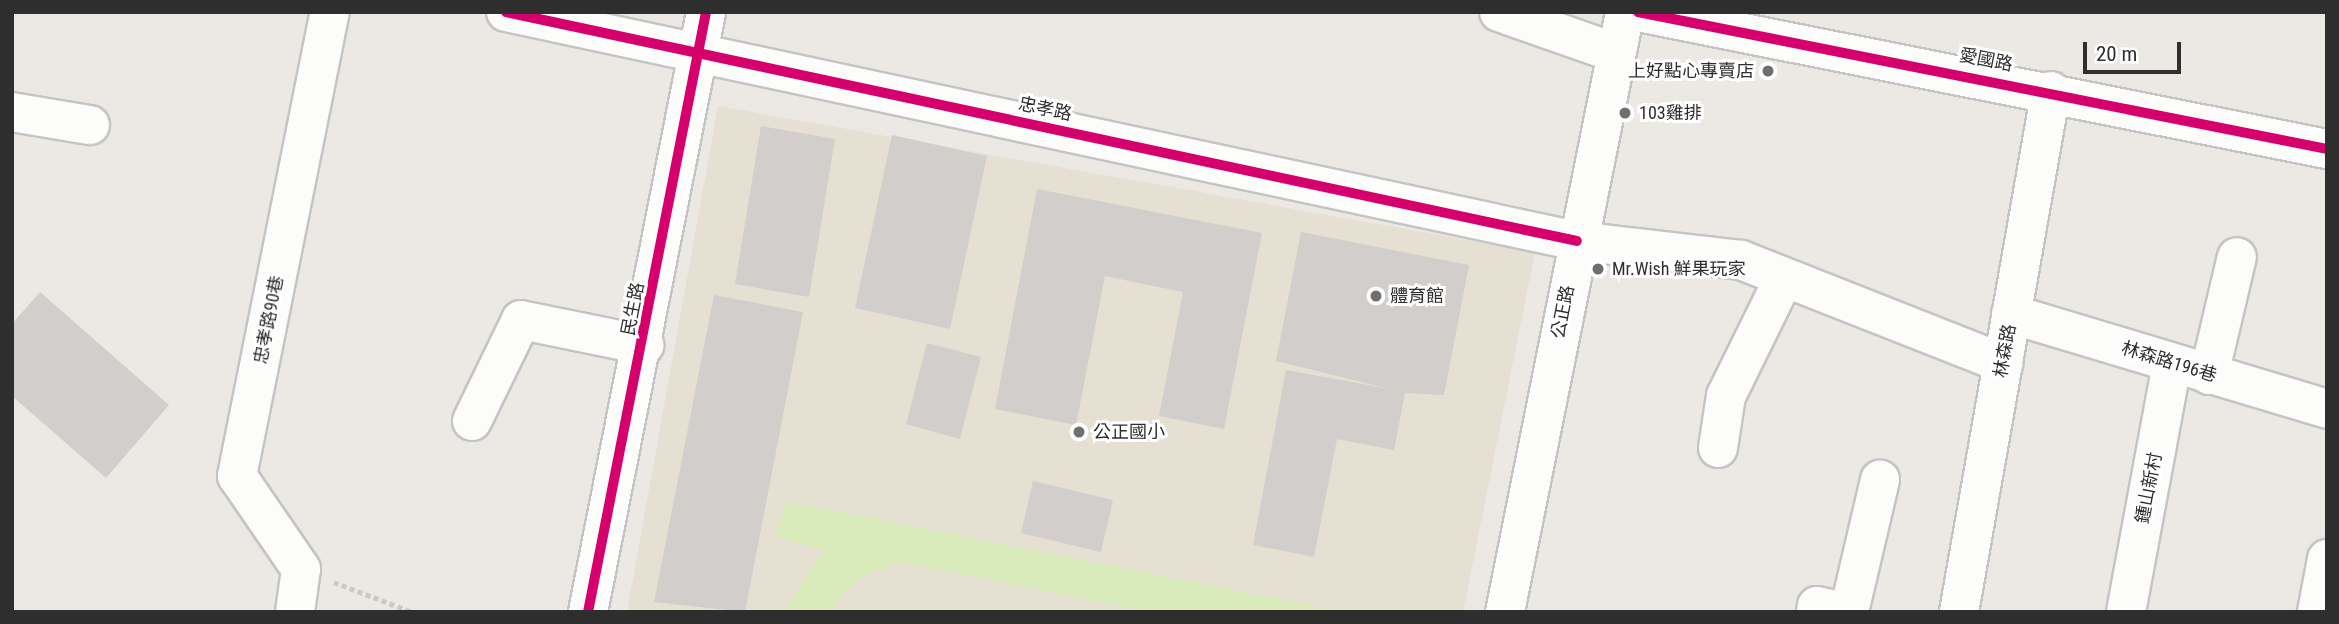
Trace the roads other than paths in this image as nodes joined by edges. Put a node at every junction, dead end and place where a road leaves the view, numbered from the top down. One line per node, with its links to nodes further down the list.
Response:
1 (330, 12): 26 (street, 忠孝路90巷)
2 (506, 12): 7 (street, 忠孝路)
3 (706, 12): 7 (street, 民生路)
4 (1499, 12): 8 (street)
5 (1625, 12): 8 (street, 公正路)
6 (1638, 12): 9 (street, 愛國路)
7 (700, 52): 13 (street, 忠孝路); 17 (street, 民生路)
8 (1616, 53): 13 (street, 公正路)
9 (2051, 91): 12 (street, 愛國路); 16 (street, 林森路)
10 (12, 113): 11 (street)
11 (90, 125)
12 (2327, 149)
13 (1577, 241): 15 (street, 忠孝路); 28 (street, 公正路)
14 (2237, 257): 20 (street)
15 (1784, 278): 18 (street, 忠孝路); 23 (street)
16 (2011, 314): 18 (street, 林森路); 19 (street, 林森路196巷)
17 (643, 345): 22 (street); 27 (street, 民生路)
18 (2003, 363): 31 (street, 林森路)
19 (2172, 364): 20 (street, 林森路196巷); 32 (street, 鍾山新村)
20 (2209, 375): 21 (street, 林森路196巷)
21 (2327, 409)
22 (472, 421)
23 (1718, 448)
24 (1880, 480): 30 (street)
25 (2327, 559): 33 (street)
26 (295, 612)
27 (589, 612)
28 (1506, 612)
29 (1816, 612): 30 (street)
30 (1847, 612)
31 (1959, 612)
32 (2126, 612)
33 (2316, 612)

